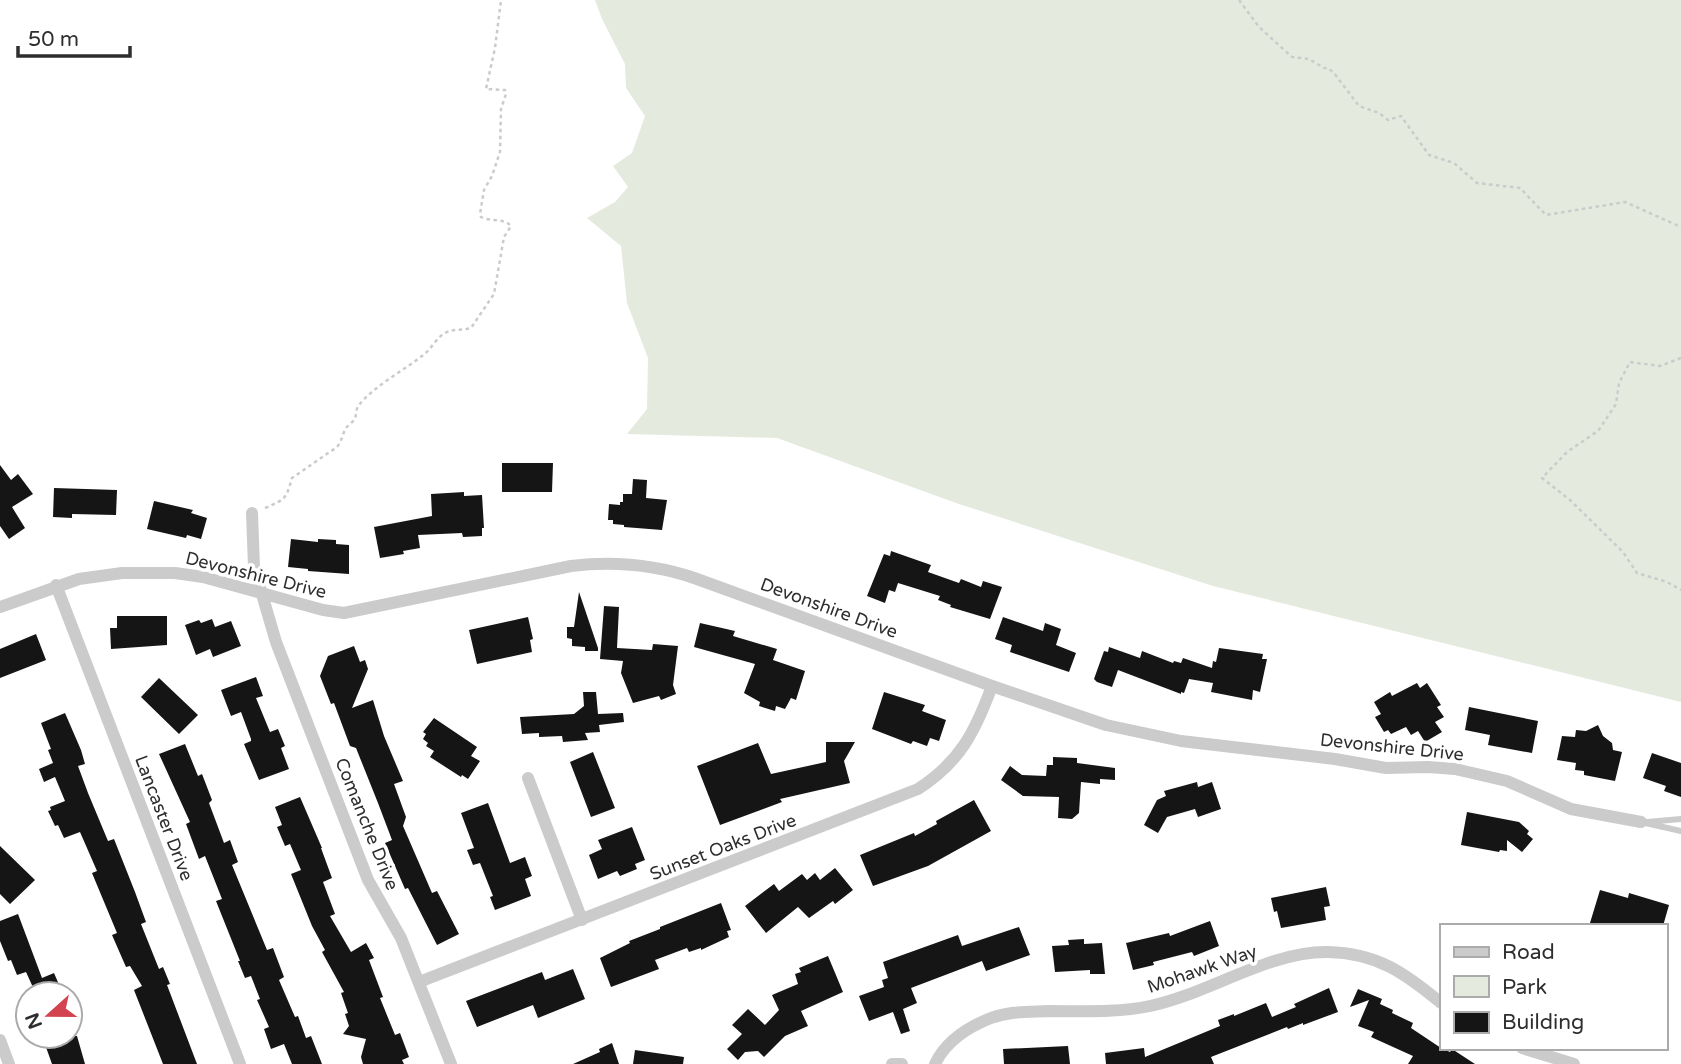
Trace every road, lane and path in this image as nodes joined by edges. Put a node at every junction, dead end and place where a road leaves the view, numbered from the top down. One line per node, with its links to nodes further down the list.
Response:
1 (501, 0): 5 (path)
2 (1239, 0): 3 (path)
3 (1681, 227)
4 (1681, 358): 7 (path)
5 (252, 513): 8 (street, Comanche Drive)
6 (56, 585): 8 (street, Devonshire Drive); 9 (street, Devonshire Drive); 21 (street, Lancaster Drive)
7 (1681, 590)
8 (261, 593): 10 (street, Devonshire Drive); 16 (street, Comanche Drive)
9 (0, 607)
10 (992, 687): 13 (street, Devonshire Drive); 15 (street, Sunset Oaks Drive)
11 (528, 778): 15 (street)
12 (1681, 819): 13 (lane)
13 (1642, 822): 14 (lane)
14 (1681, 831)
15 (582, 920): 16 (street, Sunset Oaks Drive)
16 (419, 982): 22 (street, Comanche Drive)
17 (1440, 1002): 25 (street, Mohawk Way)
18 (0, 1040): 20 (street)
19 (1528, 1050): 26 (street)
20 (9, 1064)
21 (240, 1064)
22 (452, 1064)
23 (892, 1064): 24 (street)
24 (902, 1064)
25 (935, 1064)
26 (1574, 1064)

